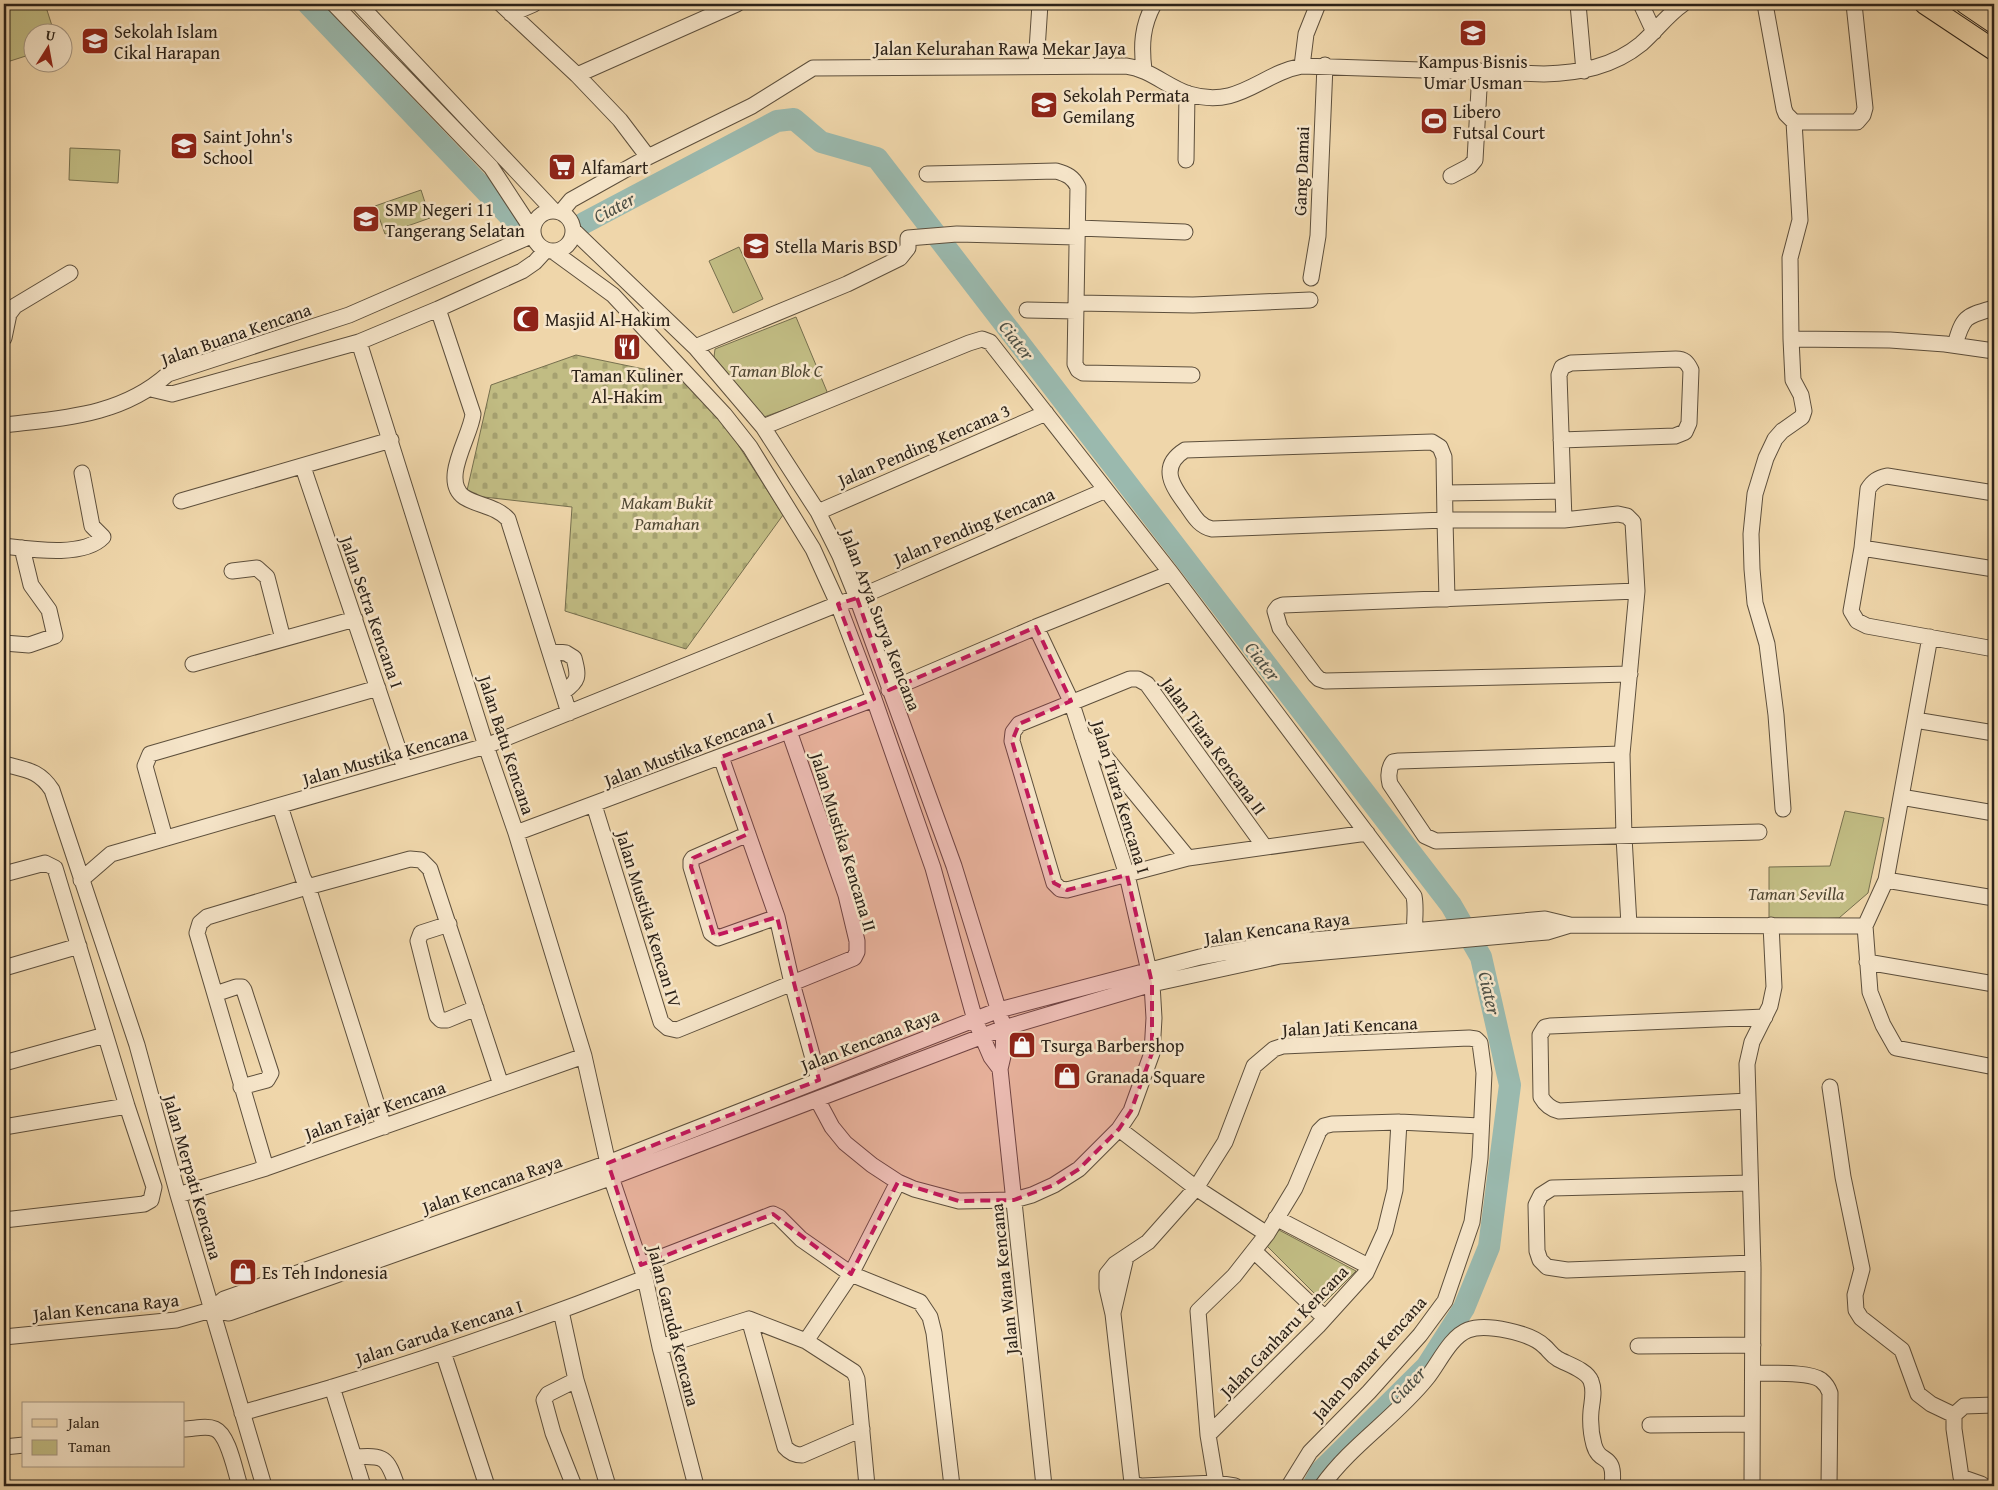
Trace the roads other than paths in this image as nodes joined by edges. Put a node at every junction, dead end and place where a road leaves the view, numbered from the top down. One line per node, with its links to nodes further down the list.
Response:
1 (334, 4): 35 (street)
2 (359, 4): 32 (street)
3 (534, 4): 15 (street)
4 (737, 4): 25 (street)
5 (1040, 4): 19 (street)
6 (1154, 4): 22 (street)
7 (1318, 4): 21 (street)
8 (1578, 4): 23 (street)
9 (1641, 4): 17 (street)
10 (1683, 4): 17 (street, Jalan Kelurahan Rawa Mekar Jaya)
11 (1765, 4): 27 (street)
12 (1854, 4): 27 (street)
13 (1925, 4): 18 (main road)
14 (1966, 4): 16 (main road)
15 (506, 9): 25 (street)
16 (1994, 22)
17 (1654, 32): 23 (street, Jalan Kelurahan Rawa Mekar Jaya)
18 (1994, 50)
19 (1036, 65): 22 (street, Jalan Kelurahan Rawa Mekar Jaya); 28 (street, Jalan Kelurahan Rawa Mekar Jaya)
20 (1325, 65): 21 (street, Jalan Kelurahan Rawa Mekar Jaya); 24 (street, Jalan Kelurahan Rawa Mekar Jaya); 39 (street, Gang Damai)
21 (1302, 66): 26 (street, Jalan Kelurahan Rawa Mekar Jaya)
22 (1144, 70): 26 (street, Jalan Kelurahan Rawa Mekar Jaya)
23 (1584, 71): 24 (street, Jalan Kelurahan Rawa Mekar Jaya)
24 (1480, 72): 31 (street)
25 (577, 75): 28 (street)
26 (1187, 93): 29 (street)
27 (1794, 122): 46 (street)
28 (648, 157): 32 (street, Jalan Kelurahan Rawa Mekar Jaya)
29 (1186, 160)
30 (927, 174): 36 (street)
31 (1451, 176)
32 (557, 211): 33 (street); 35 (street)
33 (574, 231): 37 (street); 49 (street, Jalan Arya Surya Kencana)
34 (1185, 232): 36 (street)
35 (533, 233): 37 (street); 52 (street, Jalan Buana Kencana)
36 (1077, 233): 41 (street); 49 (street)
37 (550, 251): 43 (street, Jalan Buana Kencana); 77 (street, Jalan Arya Surya Kencana)
38 (70, 273): 45 (street)
39 (1311, 278)
40 (1310, 300): 41 (street)
41 (1077, 307): 44 (street); 51 (street)
42 (1994, 308): 48 (street)
43 (438, 309): 47 (street, Jalan Buana Kencana); 84 (street)
44 (1027, 310)
45 (4, 338)
46 (1791, 339): 48 (street); 105 (street)
47 (359, 342): 52 (street, Jalan Buana Kencana); 56 (street, Jalan Batu Kencana)
48 (1955, 346): 50 (street)
49 (695, 347): 55 (street, Jalan Arya Surya Kencana)
50 (1994, 351)
51 (1192, 375)
52 (151, 389): 54 (street)
53 (1046, 414): 55 (street); 60 (street); 65 (street, Jalan Pending Kencana 3)
54 (4, 425)
55 (763, 427): 65 (street, Jalan Arya Surya Kencana)
56 (391, 440): 58 (street); 97 (street, Jalan Batu Kencana)
57 (1561, 440): 57 (street); 61 (street)
58 (303, 467): 64 (street); 78 (street, Jalan Setra Kencana I)
59 (82, 473): 69 (street)
60 (1106, 490): 73 (street); 75 (street, Jalan Pending Kencana)
61 (1563, 491): 62 (street); 67 (street)
62 (1445, 493): 66 (street); 66 (street)
63 (1994, 493): 70 (street)
64 (181, 501)
65 (818, 512): 75 (street, Jalan Arya Surya Kencana)
66 (1446, 520): 67 (street); 76 (street)
67 (1564, 520): 74 (street)
68 (4, 546): 69 (street)
69 (22, 548): 82 (street)
70 (1862, 548): 71 (street); 80 (street)
71 (1994, 569)
72 (232, 571): 81 (street)
73 (1171, 573): 79 (street); 109 (street)
74 (1637, 591): 76 (street); 86 (street)
75 (857, 598): 77 (street, Jalan Pending Kencana); 88 (street, Jalan Arya Surya Kencana)
76 (1447, 599): 86 (street)
77 (838, 604): 90 (street, Jalan Arya Surya Kencana); 92 (street, Jalan Mustika Kencana)
78 (355, 619): 81 (street); 87 (street, Jalan Setra Kencana I)
79 (1036, 627): 88 (street); 91 (street, Jalan Tiara Kencana I)
80 (1930, 637): 83 (street); 93 (street)
81 (283, 639): 85 (street)
82 (4, 643)
83 (1994, 648)
84 (550, 652): 89 (street); 89 (street)
85 (193, 664)
86 (1630, 674): 98 (street)
87 (378, 688): 101 (street, Jalan Setra Kencana I); 112 (street)
88 (889, 690): 135 (street, Jalan Arya Surya Kencana)
89 (563, 692): 92 (street)
90 (874, 699): 94 (street, Jalan Mustika Kencana I); 137 (street, Jalan Arya Surya Kencana)
91 (1071, 701): 96 (street, Jalan Tiara Kencana I); 113 (street, Jalan Tiara Kencana II); 116 (street, Jalan Tiara Kencana II)
92 (569, 713): 97 (street, Jalan Mustika Kencana)
93 (1915, 720): 95 (street); 102 (street)
94 (789, 731): 99 (street, Jalan Mustika Kencana I); 131 (street, Jalan Mustika Kencana II)
95 (1994, 733)
96 (1082, 736): 114 (street); 116 (street, Jalan Tiara Kencana I)
97 (486, 746): 101 (street, Jalan Mustika Kencana); 108 (street, Jalan Batu Kencana)
98 (1622, 754): 111 (street); 111 (street)
99 (721, 757): 103 (street, Jalan Mustika Kencana I); 110 (street)
100 (4, 764): 117 (street, Jalan Merpati Kencana)
101 (405, 769): 104 (street, Jalan Mustika Kencana)
102 (1901, 797): 106 (street); 118 (street)
103 (594, 805): 108 (street, Jalan Mustika Kencana I); 131 (street, Jalan Mustika Kencan IV)
104 (280, 806): 112 (street, Jalan Mustika Kencana); 119 (street)
105 (1783, 809)
106 (1994, 813)
107 (1759, 832): 111 (street)
108 (516, 833): 143 (street, Jalan Batu Kencana)
109 (1367, 833): 113 (street, Jalan Tiara Kencana II); 126 (street)
110 (748, 834): 121 (street); 121 (street)
111 (1624, 837): 123 (street)
112 (166, 838): 117 (street, Jalan Mustika Kencana)
113 (1264, 846): 114 (street, Jalan Tiara Kencana II)
114 (1188, 858): 116 (street, Jalan Tiara Kencana II)
115 (4, 874): 127 (street)
116 (1127, 875): 130 (street, Jalan Tiara Kencana I)
117 (82, 880): 142 (street, Jalan Merpati Kencana)
118 (1886, 880): 120 (street); 125 (street)
119 (304, 885): 122 (street); 133 (street); 160 (street)
120 (1994, 898)
121 (777, 916): 131 (street)
122 (449, 924): 134 (street); 134 (street)
123 (1629, 925): 124 (street, Jalan Kencana Raya); 126 (street, Jalan Kencana Raya)
124 (1771, 925): 125 (street, Jalan Kencana Raya); 136 (street)
125 (1865, 926): 128 (street)
126 (1415, 937): 130 (street, Jalan Kencana Raya)
127 (79, 946): 129 (street); 139 (street)
128 (1867, 962): 132 (street); 146 (street)
129 (4, 968)
130 (1150, 978): 135 (street, Jalan Kencana Raya); 138 (street, Jalan Kencana Raya); 161 (street, Jalan Tiara Kencana I)
131 (792, 983): 149 (street)
132 (1994, 984)
133 (215, 994): 152 (street); 152 (street)
134 (476, 1008): 151 (street)
135 (999, 1010): 137 (street, Jalan Kencana Raya); 138 (street, Jalan Arya Surya Kencana)
136 (1764, 1017): 155 (street); 155 (street)
137 (975, 1020): 140 (street, Jalan Arya Surya Kencana); 149 (street, Jalan Kencana Raya)
138 (1004, 1028): 140 (street, Jalan Kencana Raya); 148 (street, Jalan Wana Kencana)
139 (105, 1035): 144 (street); 147 (street)
140 (981, 1036): 148 (street, Jalan Wana Kencana); 154 (street, Jalan Kencana Raya)
141 (1478, 1041): 158 (street, Jalan Damar Kencana); 166 (street, Jalan Jati Kencana)
142 (137, 1045): 145 (street); 150 (street, Jalan Merpati Kencana)
143 (584, 1056): 151 (street, Jalan Fajar Kencana); 163 (street, Jalan Batu Kencana)
144 (4, 1063)
145 (132, 1064): 147 (street); 150 (street)
146 (1994, 1067)
147 (116, 1069): 156 (street)
148 (1000, 1069): 168 (street, Jalan Wana Kencana)
149 (819, 1080): 163 (street, Jalan Kencana Raya)
150 (147, 1081): 167 (street, Jalan Merpati Kencana)
151 (501, 1086): 160 (street, Jalan Fajar Kencana)
152 (242, 1087): 162 (street)
153 (1830, 1087): 192 (street)
154 (817, 1099): 163 (street, Jalan Kencana Raya); 164 (street, Jalan Tiara Kencana I)
155 (1748, 1101): 165 (street)
156 (127, 1106): 159 (street); 170 (street)
157 (1399, 1122): 158 (street); 169 (street); 174 (street, Jalan Ganharu Kencana)
158 (1480, 1126): 215 (street, Jalan Damar Kencana)
159 (4, 1127)
160 (380, 1128): 162 (street, Jalan Fajar Kencana)
161 (1119, 1129): 166 (street); 168 (street, Jalan Tiara Kencana I)
162 (266, 1168): 167 (street, Jalan Fajar Kencana)
163 (610, 1170): 175 (street, Jalan Garuda Kencana); 177 (street, Jalan Kencana Raya)
164 (898, 1182): 168 (street, Jalan Tiara Kencana I); 176 (street)
165 (1750, 1183): 173 (street); 173 (street)
166 (1196, 1188): 171 (street); 203 (street, Jalan Jati Kencana)
167 (178, 1195): 177 (street, Jalan Merpati Kencana)
168 (1014, 1200): 213 (street, Jalan Wana Kencana)
169 (1276, 1218): 171 (street); 174 (street)
170 (4, 1220)
171 (1267, 1234): 172 (street)
172 (1254, 1251): 179 (street); 197 (street)
173 (1753, 1263): 183 (street)
174 (1368, 1266): 179 (street, Jalan Ganharu Kencana)
175 (643, 1272): 176 (street, Jalan Garuda Kencana I); 178 (street, Jalan Garuda Kencana I); 185 (street, Jalan Garuda Kencana)
176 (851, 1274): 182 (street); 212 (street)
177 (211, 1310): 181 (street, Jalan Kencana Raya); 191 (street, Jalan Merpati Kencana)
178 (561, 1311): 186 (street, Jalan Garuda Kencana I); 188 (street)
179 (1325, 1318): 197 (street, Jalan Ganharu Kencana)
180 (748, 1319): 182 (street); 185 (street); 195 (street)
181 (4, 1337)
182 (806, 1342): 195 (street)
183 (1753, 1345): 184 (street); 187 (street)
184 (1638, 1346)
185 (660, 1347): 210 (street, Jalan Garuda Kencana)
186 (443, 1352): 189 (street, Jalan Garuda Kencana I); 208 (street)
187 (1752, 1373): 193 (street); 219 (street)
188 (576, 1380): 202 (street); 209 (street)
189 (332, 1387): 191 (street, Jalan Garuda Kencana I); 200 (street)
190 (1994, 1405): 192 (street)
191 (242, 1413): 205 (street, Jalan Merpati Kencana)
192 (1954, 1415): 220 (street)
193 (1751, 1424): 194 (street); 218 (street)
194 (1650, 1425)
195 (862, 1429): 211 (street)
196 (185, 1430): 204 (street)
197 (1208, 1436): 201 (street)
198 (22, 1445): 199 (street)
199 (4, 1447)
200 (354, 1457): 206 (street); 207 (street)
201 (1216, 1483): 203 (street); 214 (street)
202 (604, 1485)
203 (1138, 1485)
204 (240, 1486)
205 (264, 1486)
206 (363, 1486)
207 (397, 1486)
208 (487, 1486)
209 (574, 1486)
210 (696, 1486)
211 (868, 1486)
212 (952, 1486)
213 (1044, 1486)
214 (1235, 1486)
215 (1289, 1486)
216 (1322, 1486): 217 (street)
217 (1612, 1486)
218 (1752, 1486)
219 (1829, 1486)
220 (1984, 1486)

